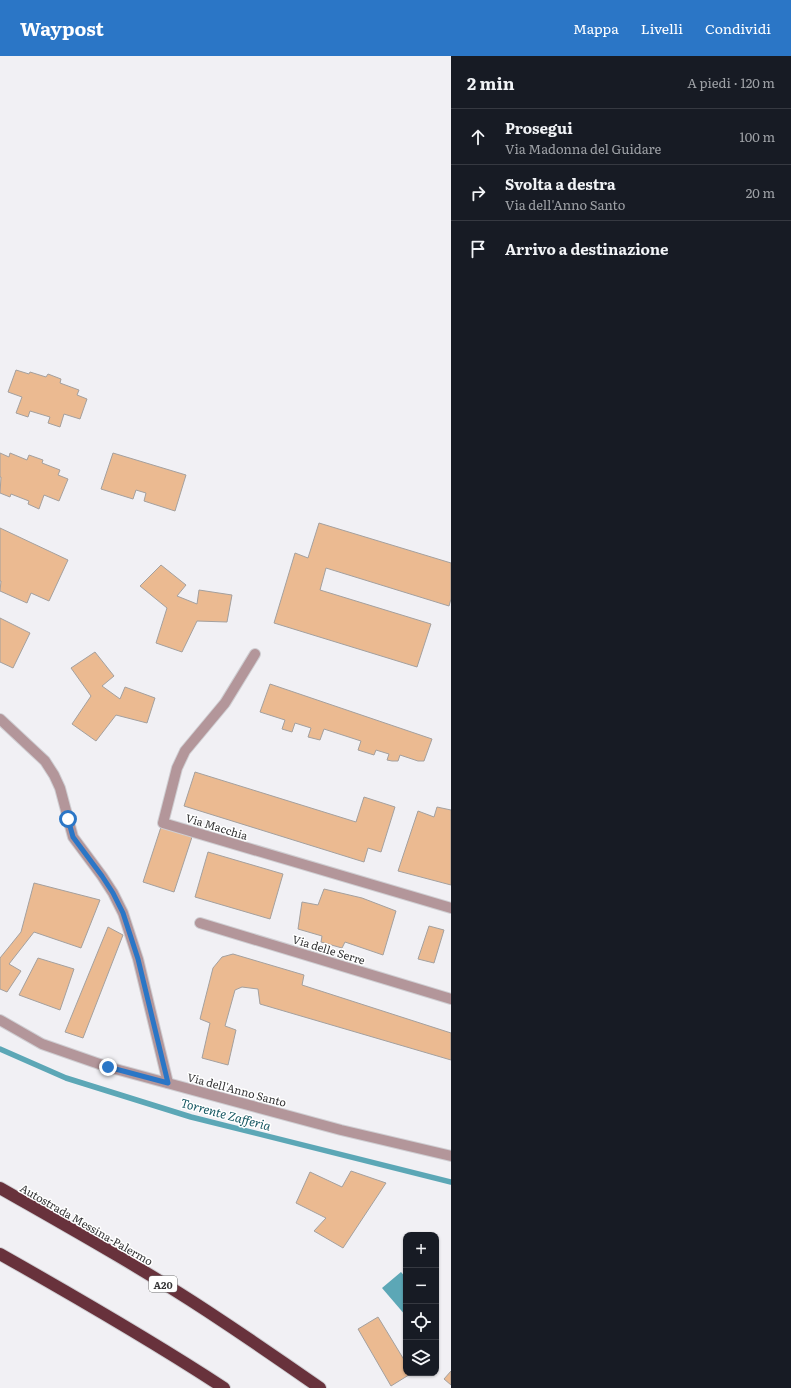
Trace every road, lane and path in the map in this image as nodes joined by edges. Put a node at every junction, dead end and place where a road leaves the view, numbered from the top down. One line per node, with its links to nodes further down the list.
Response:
1 (255, 654): 3 (street, Via Macchia)
2 (0, 719): 7 (street)
3 (451, 908)
4 (200, 923): 5 (street, Via delle Serre)
5 (451, 999)
6 (0, 1020): 7 (street, Via dell'Anno Santo)
7 (168, 1083): 8 (street, Via dell'Anno Santo)
8 (451, 1156)
9 (0, 1188): 12 (highway, Autostrada Messina-Palermo / A20)
10 (0, 1254): 11 (highway)
11 (224, 1388)
12 (320, 1388)

